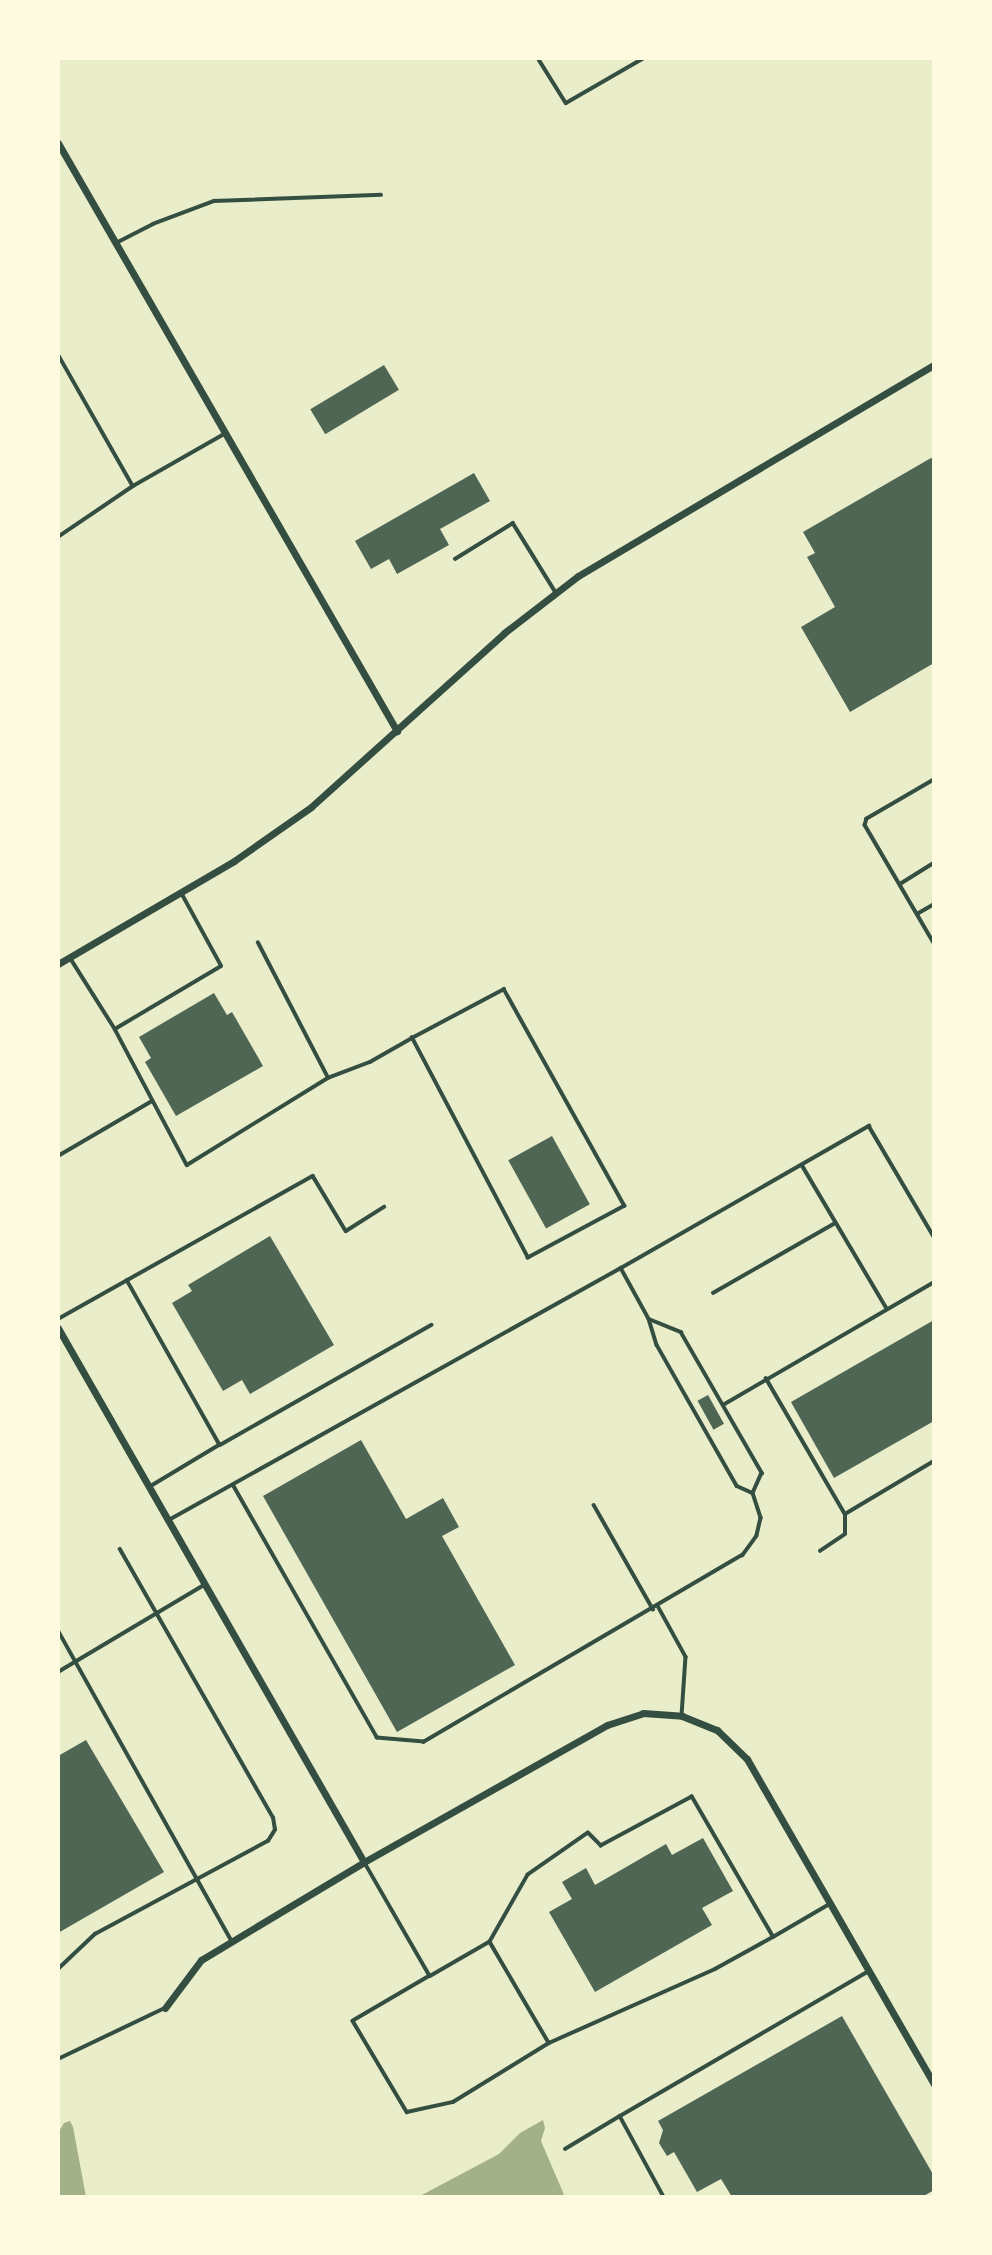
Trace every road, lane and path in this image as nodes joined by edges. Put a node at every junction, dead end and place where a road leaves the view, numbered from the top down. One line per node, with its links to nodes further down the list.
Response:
1 (538, 58): 2 (lane)
2 (644, 58)
3 (58, 143): 5 (street)
4 (381, 195): 5 (lane)
5 (116, 243): 8 (street)
6 (58, 354): 9 (lane)
7 (934, 366): 12 (street)
8 (225, 433): 9 (lane); 13 (street)
9 (133, 486): 10 (lane)
10 (58, 537)
11 (455, 559): 12 (lane)
12 (556, 593): 13 (street)
13 (397, 731): 17 (street)
14 (934, 780): 16 (lane)
15 (934, 863): 16 (lane)
16 (900, 884): 19 (lane)
17 (180, 892): 22 (street); 24 (lane)
18 (934, 904): 19 (lane)
19 (917, 914): 20 (lane)
20 (934, 941)
21 (258, 943): 26 (lane)
22 (70, 957): 23 (street); 24 (lane)
23 (58, 964)
24 (115, 1029): 27 (lane)
25 (412, 1038): 25 (lane); 26 (lane)
26 (328, 1078): 27 (lane)
27 (152, 1101): 28 (lane)
28 (58, 1156)
29 (802, 1165): 31 (lane); 32 (lane); 33 (lane)
30 (384, 1207): 34 (lane)
31 (835, 1223): 36 (lane); 37 (lane)
32 (934, 1237)
33 (621, 1268): 38 (lane); 46 (lane)
34 (127, 1280): 39 (lane); 44 (lane)
35 (934, 1282): 37 (lane)
36 (713, 1293)
37 (887, 1310): 42 (lane)
38 (649, 1318): 43 (lane); 48 (lane)
39 (58, 1319)
40 (431, 1325): 44 (lane)
41 (58, 1328): 47 (street)
42 (766, 1378): 43 (lane); 50 (lane)
43 (723, 1405): 48 (lane)
44 (220, 1445): 47 (lane)
45 (934, 1461): 50 (lane)
46 (233, 1486): 51 (lane); 56 (lane)
47 (148, 1488): 51 (street)
48 (753, 1493): 55 (lane)
49 (594, 1505): 56 (lane)
50 (845, 1514): 53 (lane)
51 (167, 1521): 54 (street)
52 (120, 1550): 57 (lane)
53 (820, 1551)
54 (204, 1586): 57 (lane); 62 (street)
55 (658, 1606): 56 (lane); 61 (lane)
56 (653, 1609)
57 (157, 1614): 59 (lane); 63 (lane)
58 (58, 1630): 59 (lane)
59 (75, 1661): 60 (lane); 63 (lane)
60 (58, 1672)
61 (682, 1716): 62 (street); 64 (street)
62 (364, 1861): 66 (street); 70 (lane)
63 (198, 1881): 66 (lane); 68 (lane)
64 (830, 1904): 65 (lane); 69 (street)
65 (773, 1937): 67 (lane); 72 (lane)
66 (232, 1941): 71 (street)
67 (490, 1942): 70 (lane); 72 (lane)
68 (58, 1969)
69 (869, 1971): 74 (street); 75 (lane)
70 (430, 1976): 72 (lane)
71 (165, 2008): 73 (lane)
72 (549, 2043)
73 (58, 2059)
74 (934, 2084)
75 (621, 2116): 76 (lane); 77 (lane)
76 (565, 2149)
77 (664, 2197)

